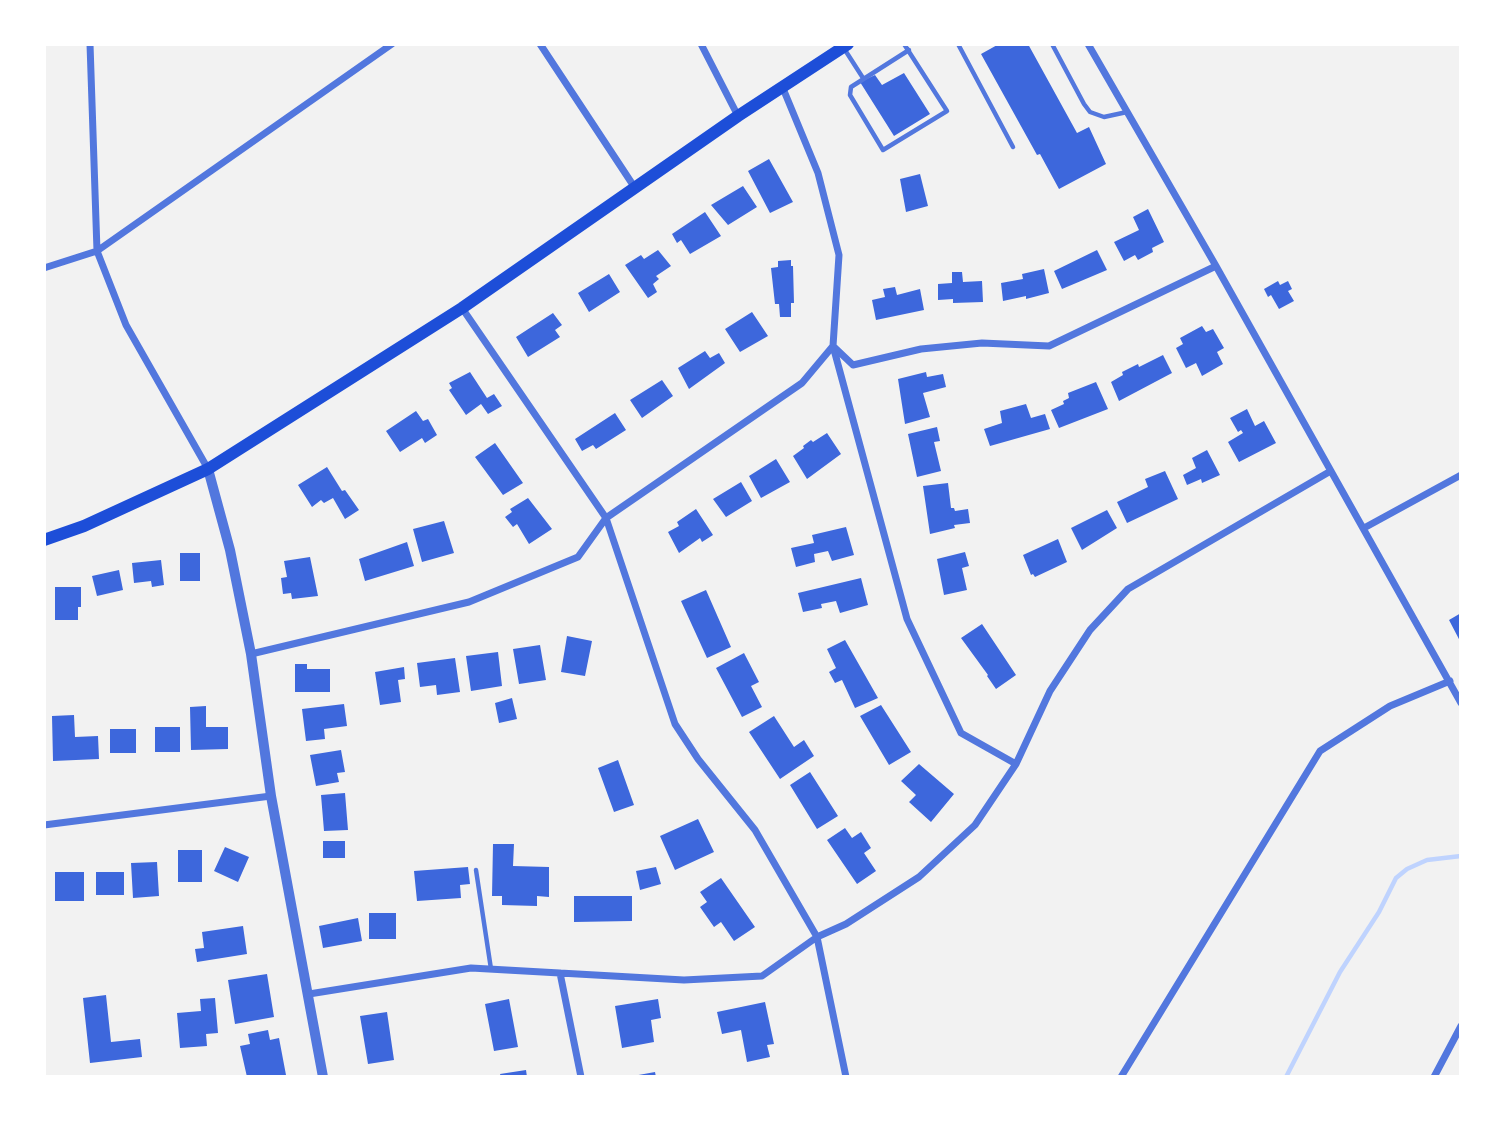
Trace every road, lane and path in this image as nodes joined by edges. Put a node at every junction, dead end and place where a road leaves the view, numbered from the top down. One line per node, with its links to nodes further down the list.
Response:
1 (90, 44): 17 (street)
2 (391, 44): 17 (street)
3 (540, 44): 16 (street)
4 (701, 44): 14 (street)
5 (904, 44): 10 (lane)
6 (958, 44): 15 (lane)
7 (1052, 44): 13 (lane)
8 (1088, 44): 13 (street)
9 (846, 45): 11 (lane); 12 (main road)
10 (909, 50): 11 (lane); 11 (lane)
11 (863, 78)
12 (782, 86): 14 (main road); 21 (street)
13 (1127, 112): 18 (street)
14 (738, 116): 16 (main road)
15 (1013, 147)
16 (635, 188): 20 (main road)
17 (97, 251): 19 (street); 22 (street)
18 (1216, 266): 21 (street); 23 (street)
19 (44, 268)
20 (462, 308): 22 (main road); 25 (street)
21 (833, 346): 25 (street); 31 (street)
22 (208, 469): 27 (main road); 28 (street)
23 (1329, 471): 26 (street); 31 (street)
24 (1461, 475): 26 (street)
25 (606, 518): 28 (street); 35 (street)
26 (1364, 528): 29 (street)
27 (44, 540)
28 (251, 654): 32 (street)
29 (1450, 681): 30 (street); 43 (street)
30 (1461, 704)
31 (1016, 764): 35 (street)
32 (271, 796): 33 (street); 38 (street)
33 (44, 825)
34 (475, 870): 36 (lane)
35 (817, 937): 37 (street); 42 (street)
36 (491, 969): 37 (street); 38 (street)
37 (560, 973): 41 (street)
38 (309, 994): 40 (street)
39 (1461, 1026): 44 (street)
40 (323, 1077)
41 (581, 1077)
42 (846, 1077)
43 (1121, 1077)
44 (1434, 1077)

